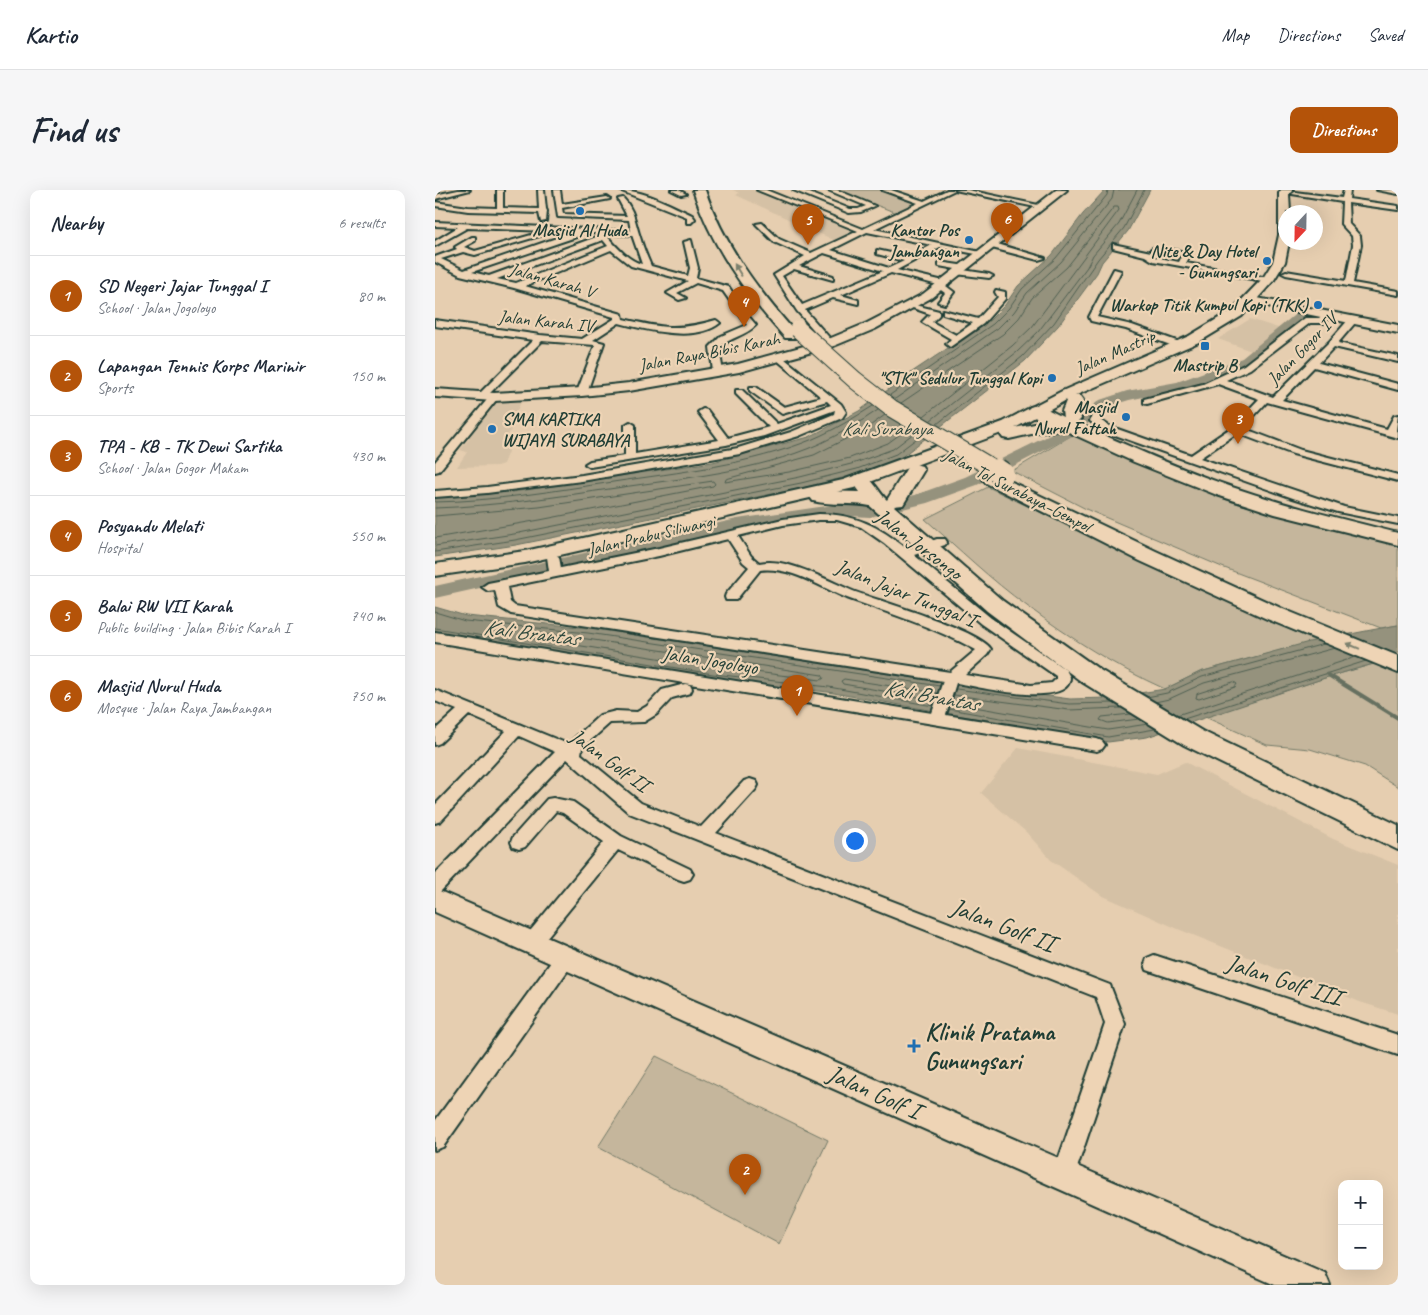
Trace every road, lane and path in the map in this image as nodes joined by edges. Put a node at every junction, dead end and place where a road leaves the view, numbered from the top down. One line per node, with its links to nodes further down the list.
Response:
1 (467, 190): 24 (street)
2 (500, 190): 35 (street)
3 (541, 190): 36 (street)
4 (557, 190): 30 (street)
5 (622, 190): 44 (street)
6 (674, 190): 22 (street)
7 (699, 190): 103 (highway, Jalan Tol Surabaya–Gempol, one-way to 7)
8 (711, 190): 103 (highway, Jalan Tol Surabaya–Gempol)
9 (760, 190): 47 (street)
10 (797, 190): 37 (street)
11 (831, 190): 37 (street)
12 (885, 190): 28 (street)
13 (952, 190): 28 (street)
14 (959, 190): 23 (street)
15 (1002, 190): 23 (street)
16 (1062, 190): 33 (main road, Jalan Raya Bibis Karah)
17 (1347, 190): 27 (street)
18 (1291, 191): 27 (street); 31 (main road); 81 (main road, Jalan Mastrip)
19 (1379, 192): 20 (street); 32 (street)
20 (1398, 192)
21 (598, 194): 30 (street)
22 (683, 194)
23 (989, 196): 33 (street)
24 (435, 197)
25 (607, 199): 30 (street)
26 (621, 199): 39 (street)
27 (1345, 201): 32 (street); 82 (street)
28 (924, 203): 40 (street)
29 (435, 204): 35 (street)
30 (559, 204): 38 (street)
31 (1293, 205)
32 (1374, 205): 34 (street)
33 (1040, 206): 55 (main road, Jalan Raya Bibis Karah)
34 (1398, 208)
35 (500, 211): 36 (street)
36 (544, 211): 45 (street)
37 (859, 211): 40 (street)
38 (560, 216): 39 (street); 46 (street)
39 (632, 218): 49 (street)
40 (886, 220): 47 (street)
41 (435, 224): 43 (street)
42 (760, 224): 64 (street)
43 (465, 226): 45 (street); 53 (street)
44 (699, 227)
45 (541, 229): 46 (street)
46 (559, 230): 48 (street); 59 (street)
47 (864, 230): 54 (street); 60 (street)
48 (585, 231): 50 (street); 75 (street)
49 (635, 233): 50 (street); 71 (street)
50 (601, 234): 57 (street); 79 (street)
51 (472, 238): 59 (street)
52 (688, 242): 80 (street)
53 (435, 244)
54 (938, 245): 63 (street); 67 (street)
55 (991, 245): 63 (main road, Jalan Raya Bibis Karah); 65 (street)
56 (1116, 246): 69 (street)
57 (612, 247): 71 (street); 84 (street)
58 (1155, 249): 69 (street)
59 (463, 250): 66 (street)
60 (824, 250): 64 (street); 73 (street)
61 (1290, 250): 76 (main road, Jalan Mastrip)
62 (880, 252): 67 (street)
63 (981, 253): 72 (main road, Jalan Raya Bibis Karah)
64 (811, 256): 70 (street)
65 (1041, 258)
66 (435, 259): 75 (street, Jalan Karah V)
67 (911, 260): 73 (street)
68 (942, 264): 72 (street)
69 (1182, 264): 81 (street)
70 (792, 266): 78 (street); 94 (street)
71 (648, 268): 80 (street)
72 (961, 270): 77 (street); 83 (main road, Jalan Raya Bibis Karah)
73 (890, 271): 83 (street); 88 (street)
74 (1117, 271): 108 (street)
75 (463, 273): 79 (street, Jalan Karah V)
76 (1286, 273): 82 (street); 90 (main road, Jalan Mastrip)
77 (989, 276)
78 (830, 278)
79 (489, 279): 84 (street, Jalan Karah V)
80 (694, 279): 89 (street); 112 (street)
81 (1268, 280): 90 (main road, Jalan Mastrip)
82 (1350, 280): 85 (street); 87 (street)
83 (943, 285): 92 (street); 93 (main road, Jalan Raya Bibis Karah)
84 (517, 286): 97 (street, Jalan Karah V)
85 (1398, 286)
86 (999, 292): 99 (street)
87 (1398, 293)
88 (833, 295): 91 (street); 94 (street)
89 (682, 298)
90 (1258, 300): 96 (main road); 108 (main road, Jalan Mastrip); 122 (main road, Jalan Mastrip)
91 (855, 302)
92 (942, 302)
93 (911, 306): 99 (street); 106 (main road, Jalan Raya Bibis Karah)
94 (801, 309): 106 (street)
95 (946, 312): 99 (street)
96 (1328, 314): 98 (main road); 102 (main road); 113 (street)
97 (618, 320): 101 (street); 105 (street, Jalan Karah V)
98 (1352, 320): 102 (main road); 107 (street, Jalan Gogor IV)
99 (980, 322)
100 (435, 323): 104 (street, Jalan Karah IV)
101 (716, 323)
102 (1398, 327)
103 (794, 332): 155 (highway, Jalan Tol Surabaya–Gempol)
104 (540, 338): 105 (street, Jalan Karah IV); 119 (street)
105 (585, 341): 116 (street, Jalan Karah IV)
106 (830, 342): 109 (main road, Jalan Raya Bibis Karah)
107 (1333, 344): 110 (street); 111 (street, Jalan Gogor IV)
108 (1179, 345): 127 (main road, Jalan Mastrip)
109 (780, 358): 112 (main road, Jalan Raya Bibis Karah); 120 (street)
110 (1398, 359)
111 (1313, 364): 114 (street); 121 (street, Jalan Gogor IV)
112 (718, 372): 116 (main road, Jalan Raya Bibis Karah)
113 (1219, 381): 121 (street); 123 (street)
114 (1398, 387)
115 (753, 390): 120 (street)
116 (582, 392): 119 (main road, Jalan Raya Bibis Karah)
117 (739, 392): 129 (street)
118 (435, 393): 119 (main road, Jalan Raya Bibis Karah)
119 (487, 397): 138 (street)
120 (828, 398): 124 (street)
121 (1271, 399): 130 (street, Jalan Gogor IV); 132 (street)
122 (1074, 400): 127 (highway)
123 (1147, 402)
124 (839, 406): 129 (street); 141 (street)
125 (703, 412): 133 (street)
126 (1397, 418): 132 (street)
127 (1066, 419): 131 (highway); 134 (highway); 142 (main road, Jalan Mastrip)
128 (630, 425): 135 (street)
129 (775, 428): 133 (street)
130 (1236, 429): 136 (street, Jalan Gogor IV); 140 (street)
131 (1009, 434): 139 (main road)
132 (1394, 434)
133 (726, 442): 135 (street)
134 (1149, 452): 136 (street); 145 (highway); 147 (highway)
135 (630, 458): 137 (street)
136 (1192, 459): 144 (street)
137 (590, 464)
138 (435, 469)
139 (915, 470): 142 (highway)
140 (1398, 478)
141 (435, 494)
142 (884, 497): 143 (highway); 148 (highway); 152 (main road, Jalan Prabu Siliwangi)
143 (820, 498): 150 (main road, Jalan Prabu Siliwangi)
144 (1398, 521)
145 (1398, 528)
146 (732, 536): 149 (street, Jalan Jorsongo); 150 (street, Jalan Jorsongo); 151 (street)
147 (1398, 539)
148 (934, 544): 149 (street); 165 (highway)
149 (904, 554): 159 (street, Jalan Jorsongo)
150 (554, 565): 153 (main road, Jalan Prabu Siliwangi); 159 (street, Jalan Jorsongo)
151 (756, 567): 154 (street); 159 (street, Jalan Jajar Tunggal I)
152 (435, 570)
153 (435, 578)
154 (731, 597)
155 (1281, 608): 157 (highway, Jalan Tol Surabaya–Gempol); 158 (highway, Jalan Tol Surabaya–Gempol, one-way to 155)
156 (440, 637): 163 (street, Jalan Jogoloyo)
157 (1398, 648)
158 (1398, 665)
159 (951, 679): 163 (street)
160 (685, 689): 168 (street)
161 (437, 698): 162 (street, Jalan Golf II)
162 (467, 708): 164 (street, Jalan Golf II); 166 (street)
163 (938, 717): 167 (street, Jalan Jogoloyo)
164 (517, 729): 168 (street, Jalan Golf II); 170 (street)
165 (1203, 735): 171 (highway); 173 (highway)
166 (435, 740)
167 (1097, 745)
168 (569, 753): 172 (street, Jalan Golf II); 177 (street)
169 (750, 785): 172 (street)
170 (435, 816)
171 (1398, 822)
172 (704, 835): 184 (street, Jalan Golf II)
173 (1398, 838)
174 (615, 841): 175 (street); 176 (street); 179 (street)
175 (519, 842)
176 (684, 874)
177 (435, 886)
178 (435, 900): 179 (main road, Jalan Golf I)
179 (532, 942): 180 (main road, Jalan Golf I)
180 (566, 957): 183 (street); 184 (main road, Jalan Golf I)
181 (1154, 964): 182 (street, Jalan Golf III)
182 (1398, 1045)
183 (435, 1139)
184 (1063, 1175): 185 (main road, Jalan Golf I)
185 (1313, 1285)

